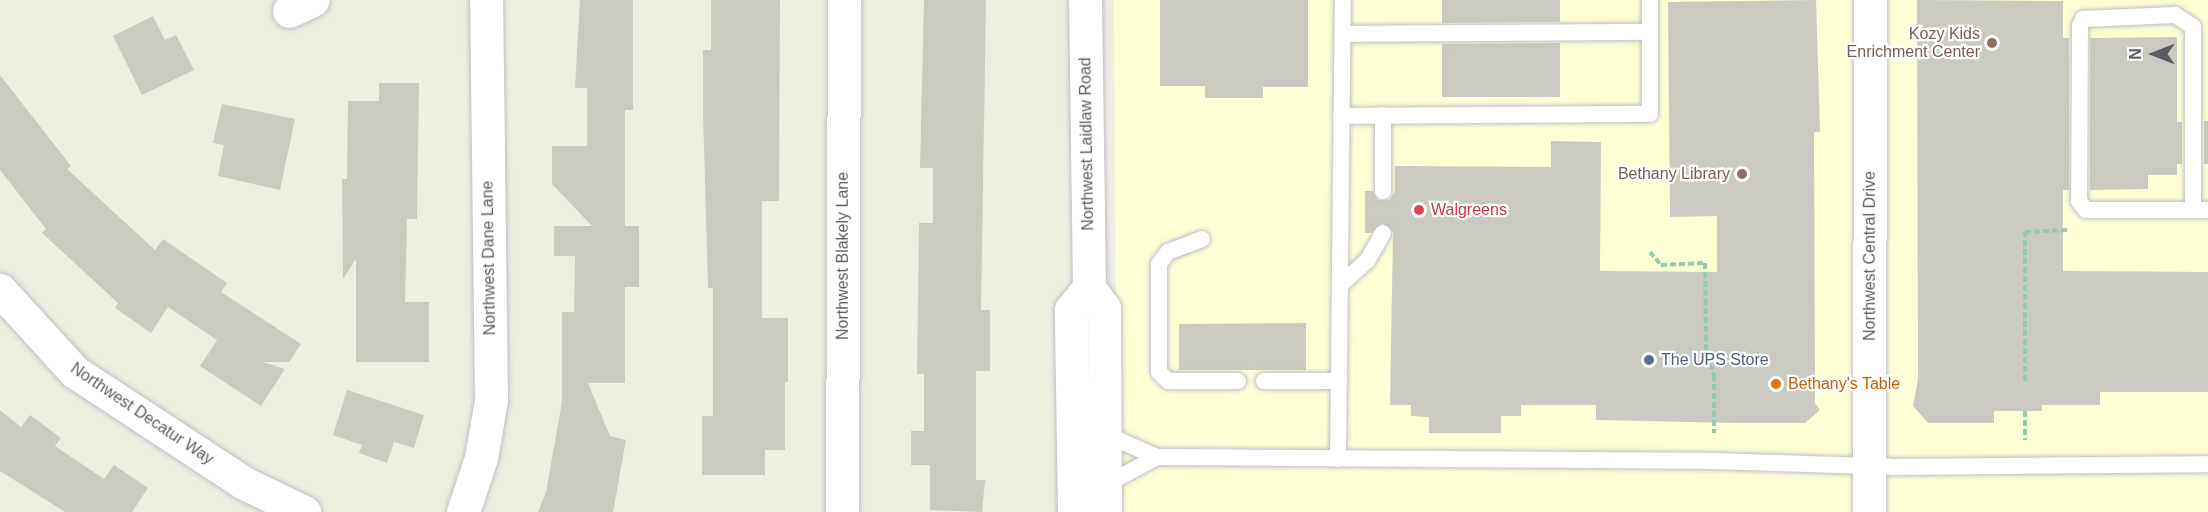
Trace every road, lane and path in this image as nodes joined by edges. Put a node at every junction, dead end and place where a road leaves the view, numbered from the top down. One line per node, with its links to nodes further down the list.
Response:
1 (486, 0): 33 (street, Northwest Dane Lane)
2 (844, 0): 34 (street, Northwest Blakely Lane)
3 (1085, 0): 19 (street, Northwest Laidlaw Road)
4 (1343, 0): 9 (lane)
5 (1650, 0): 8 (lane)
6 (1870, 0): 30 (street, Northwest Central Drive)
7 (2175, 7): 13 (lane); 14 (lane)
8 (1650, 32): 9 (lane); 11 (lane)
9 (1343, 34): 10 (lane)
10 (1341, 116): 11 (lane); 18 (lane)
11 (1383, 116): 12 (lane)
12 (1383, 191)
13 (2086, 210): 14 (lane); 24 (path)
14 (2200, 210)
15 (1383, 233): 18 (lane)
16 (1202, 240): 21 (lane)
17 (1650, 252): 26 (path)
18 (1340, 285): 23 (lane)
19 (1089, 288): 25 (street); 35 (street)
20 (0, 290): 32 (street, Northwest Decatur Way)
21 (1238, 381)
22 (1264, 381): 23 (lane)
23 (1339, 381): 28 (lane)
24 (2025, 381)
25 (1105, 434): 27 (lane); 31 (street)
26 (1714, 434)
27 (1157, 457): 28 (lane); 31 (lane)
28 (1338, 459): 30 (lane)
29 (2208, 464): 30 (lane)
30 (1870, 466): 36 (street, Northwest Central Drive)
31 (1105, 499)
32 (304, 512)
33 (463, 512)
34 (842, 512)
35 (1074, 512)
36 (1869, 512)

